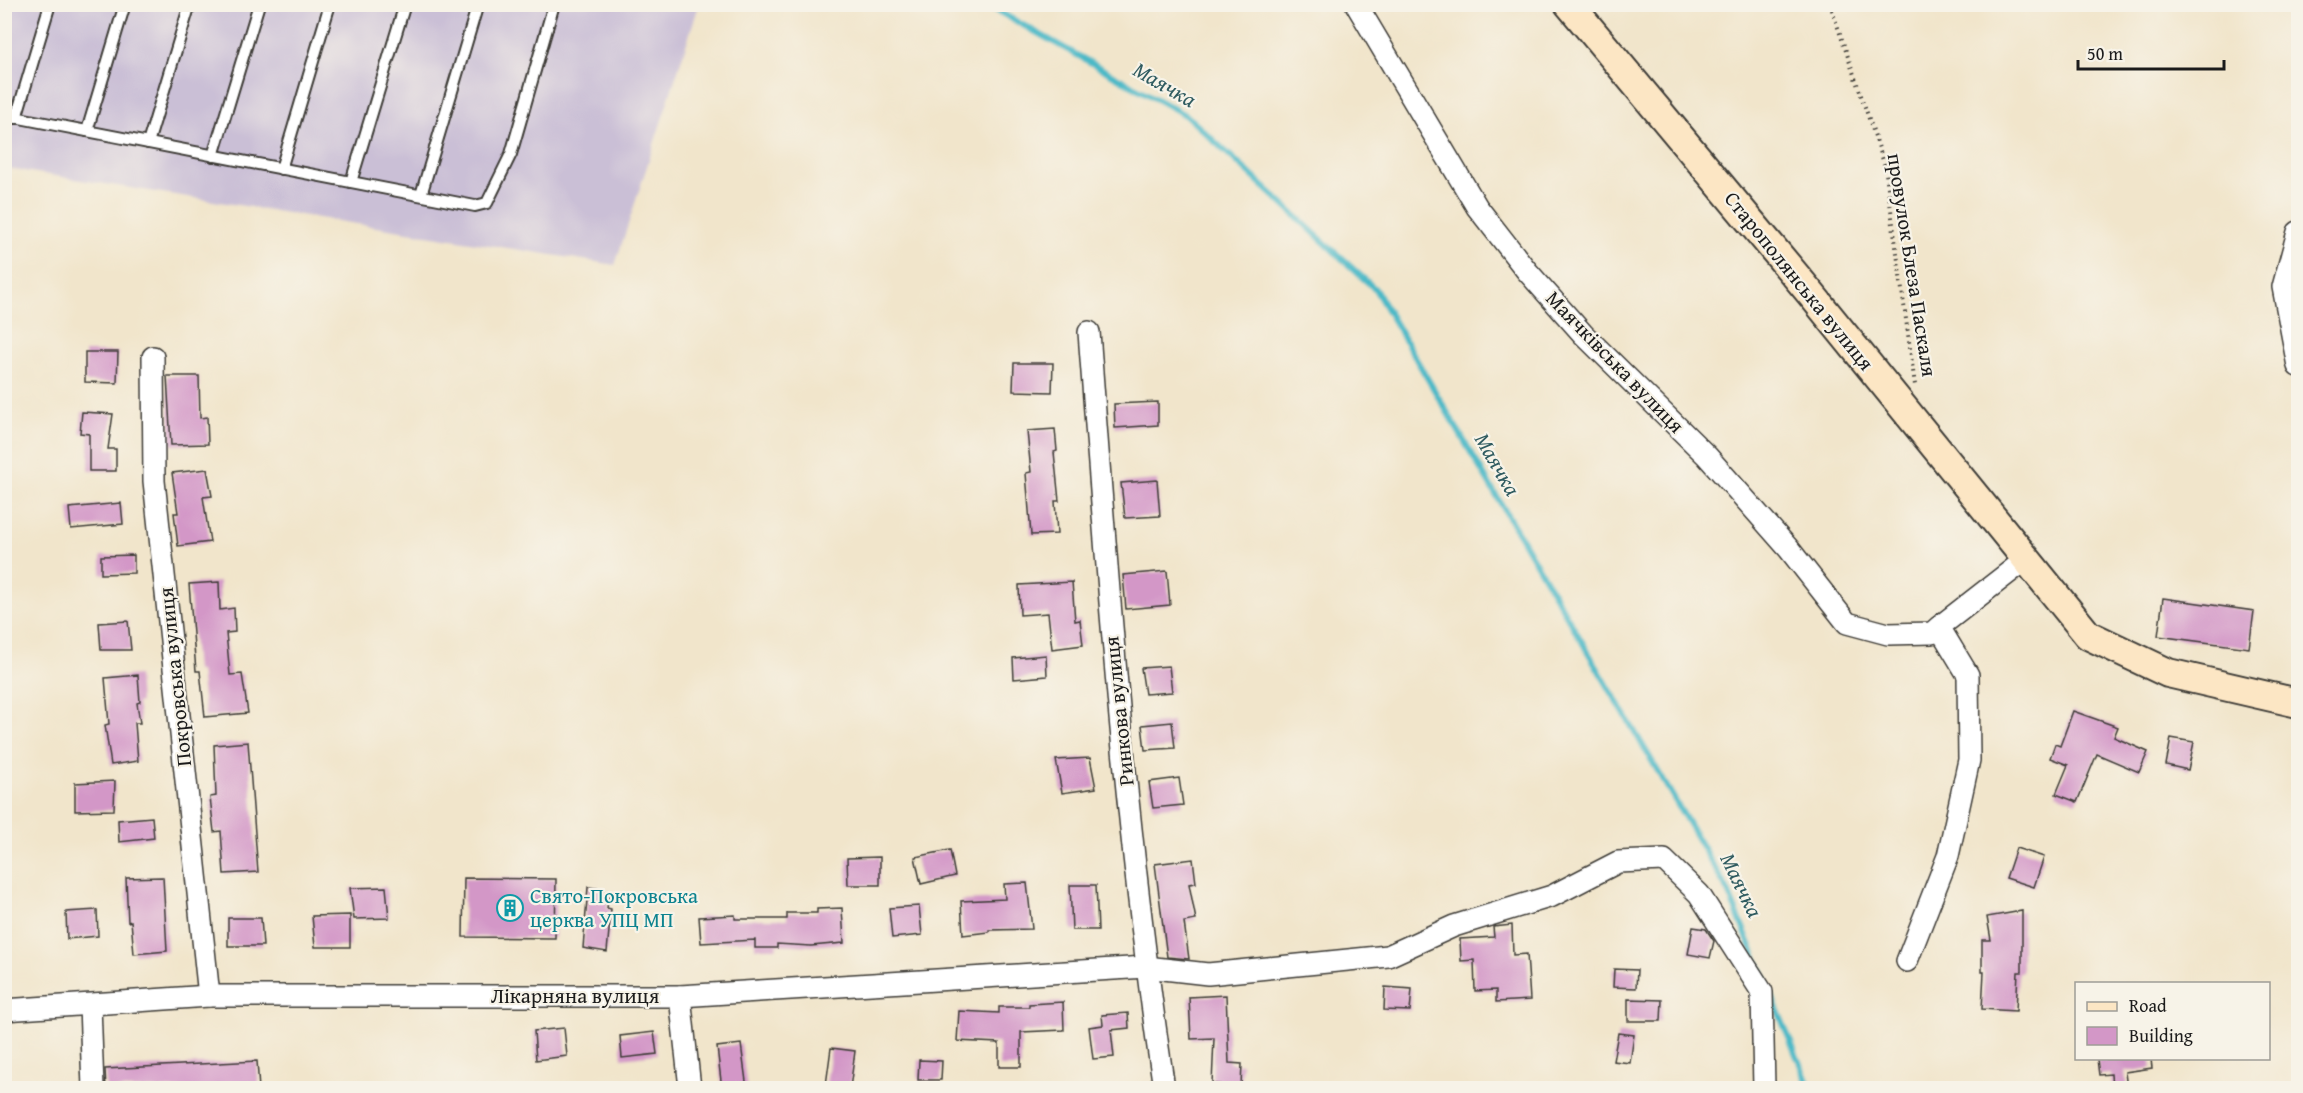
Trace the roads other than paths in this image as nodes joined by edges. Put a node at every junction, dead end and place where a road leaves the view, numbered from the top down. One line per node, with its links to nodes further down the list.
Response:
1 (50, 4): 11 (lane)
2 (125, 4): 12 (lane)
3 (190, 4): 13 (lane)
4 (259, 4): 14 (lane)
5 (330, 4): 15 (lane)
6 (405, 4): 16 (lane)
7 (478, 4): 17 (lane)
8 (554, 4): 17 (lane)
9 (1356, 4): 23 (street, Маячківська вулиця)
10 (1569, 4): 22 (street, Старополянська вулиця)
11 (10, 117): 12 (lane)
12 (87, 132): 13 (lane)
13 (147, 143): 14 (lane)
14 (213, 156): 15 (lane)
15 (281, 169): 16 (lane)
16 (351, 182): 17 (lane)
17 (421, 195)
18 (2298, 232): 21 (street)
19 (1089, 332): 26 (street, Ринкова вулиця)
20 (153, 357): 27 (street, Покровська вулиця)
21 (2298, 366)
22 (2025, 560): 23 (street); 24 (street, Старополянська вулиця)
23 (1939, 627): 25 (street)
24 (2298, 703)
25 (1907, 961)
26 (1146, 967): 28 (street, Лікарняна вулиця); 33 (street, Ринкова вулиця); 34 (street, Лікарняна вулиця)
27 (209, 996): 28 (street, Лікарняна вулиця); 29 (street, Лікарняна вулиця)
28 (680, 996): 32 (street)
29 (90, 1005): 30 (street, Лікарняна вулиця); 31 (street)
30 (4, 1010)
31 (93, 1089)
32 (690, 1089)
33 (1164, 1089)
34 (1764, 1089)

